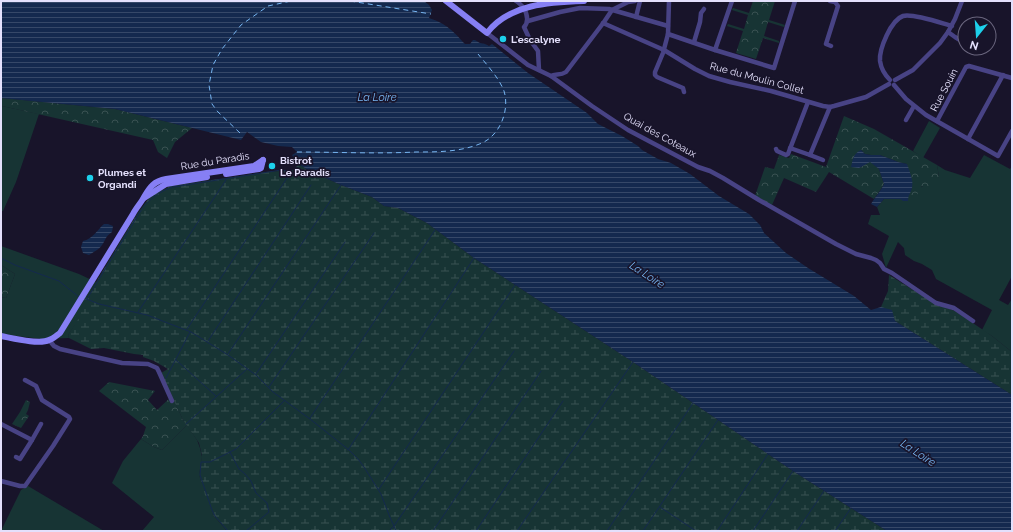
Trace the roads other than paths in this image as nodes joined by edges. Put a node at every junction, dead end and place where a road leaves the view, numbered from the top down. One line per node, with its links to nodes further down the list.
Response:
1 (446, 1): 20 (main road, Quai des Coteaux)
2 (516, 1): 11 (street)
3 (584, 1): 11 (main road)
4 (635, 1): 13 (street)
5 (640, 1): 14 (street)
6 (669, 1): 17 (street)
7 (732, 1): 26 (street)
8 (795, 1): 26 (street)
9 (830, 1): 24 (street)
10 (962, 1): 18 (street, Rue du Moulin Collet)
11 (524, 8): 15 (street); 20 (main road)
12 (704, 9): 23 (street)
13 (612, 10): 14 (street); 15 (street); 16 (street)
14 (636, 17): 17 (street)
15 (527, 23): 27 (street)
16 (603, 23): 25 (street, Rue du Moulin Collet); 29 (street)
17 (668, 26): 21 (street)
18 (952, 26): 19 (street, Rue du Moulin Collet); 31 (street)
19 (948, 32): 22 (street); 31 (street, Rue du Moulin Collet)
20 (487, 33): 27 (street, Quai des Coteaux)
21 (668, 34): 23 (street); 25 (street)
22 (957, 39)
23 (694, 42): 26 (street)
24 (831, 46)
25 (664, 50): 32 (street); 33 (street, Rue du Moulin Collet)
26 (715, 50)
27 (539, 70): 29 (street, Quai des Coteaux)
28 (1003, 75): 30 (street, Rue Souin); 37 (street, Rue Souin); 39 (street)
29 (551, 76): 45 (street, Quai des Coteaux)
30 (1012, 78)
31 (892, 82): 34 (street); 35 (street, Rue du Moulin Collet)
32 (684, 92)
33 (808, 102): 35 (street, Rue du Moulin Collet); 40 (street)
34 (914, 106): 36 (street); 37 (street)
35 (830, 107): 42 (street)
36 (906, 120)
37 (937, 122): 39 (street)
38 (1012, 131): 39 (street)
39 (968, 138)
40 (790, 148): 41 (street); 42 (street)
41 (776, 149)
42 (810, 155): 43 (street)
43 (823, 160)
44 (144, 198): 44 (main road, Rue du Paradis); 47 (main road, Rue du Paradis)
45 (973, 321)
46 (1, 336): 47 (main road)
47 (49, 340): 49 (street)
48 (25, 380): 54 (street)
49 (172, 402)
50 (1, 424): 52 (street)
51 (41, 424): 52 (street)
52 (32, 440): 53 (street)
53 (16, 457)
54 (1, 481)

